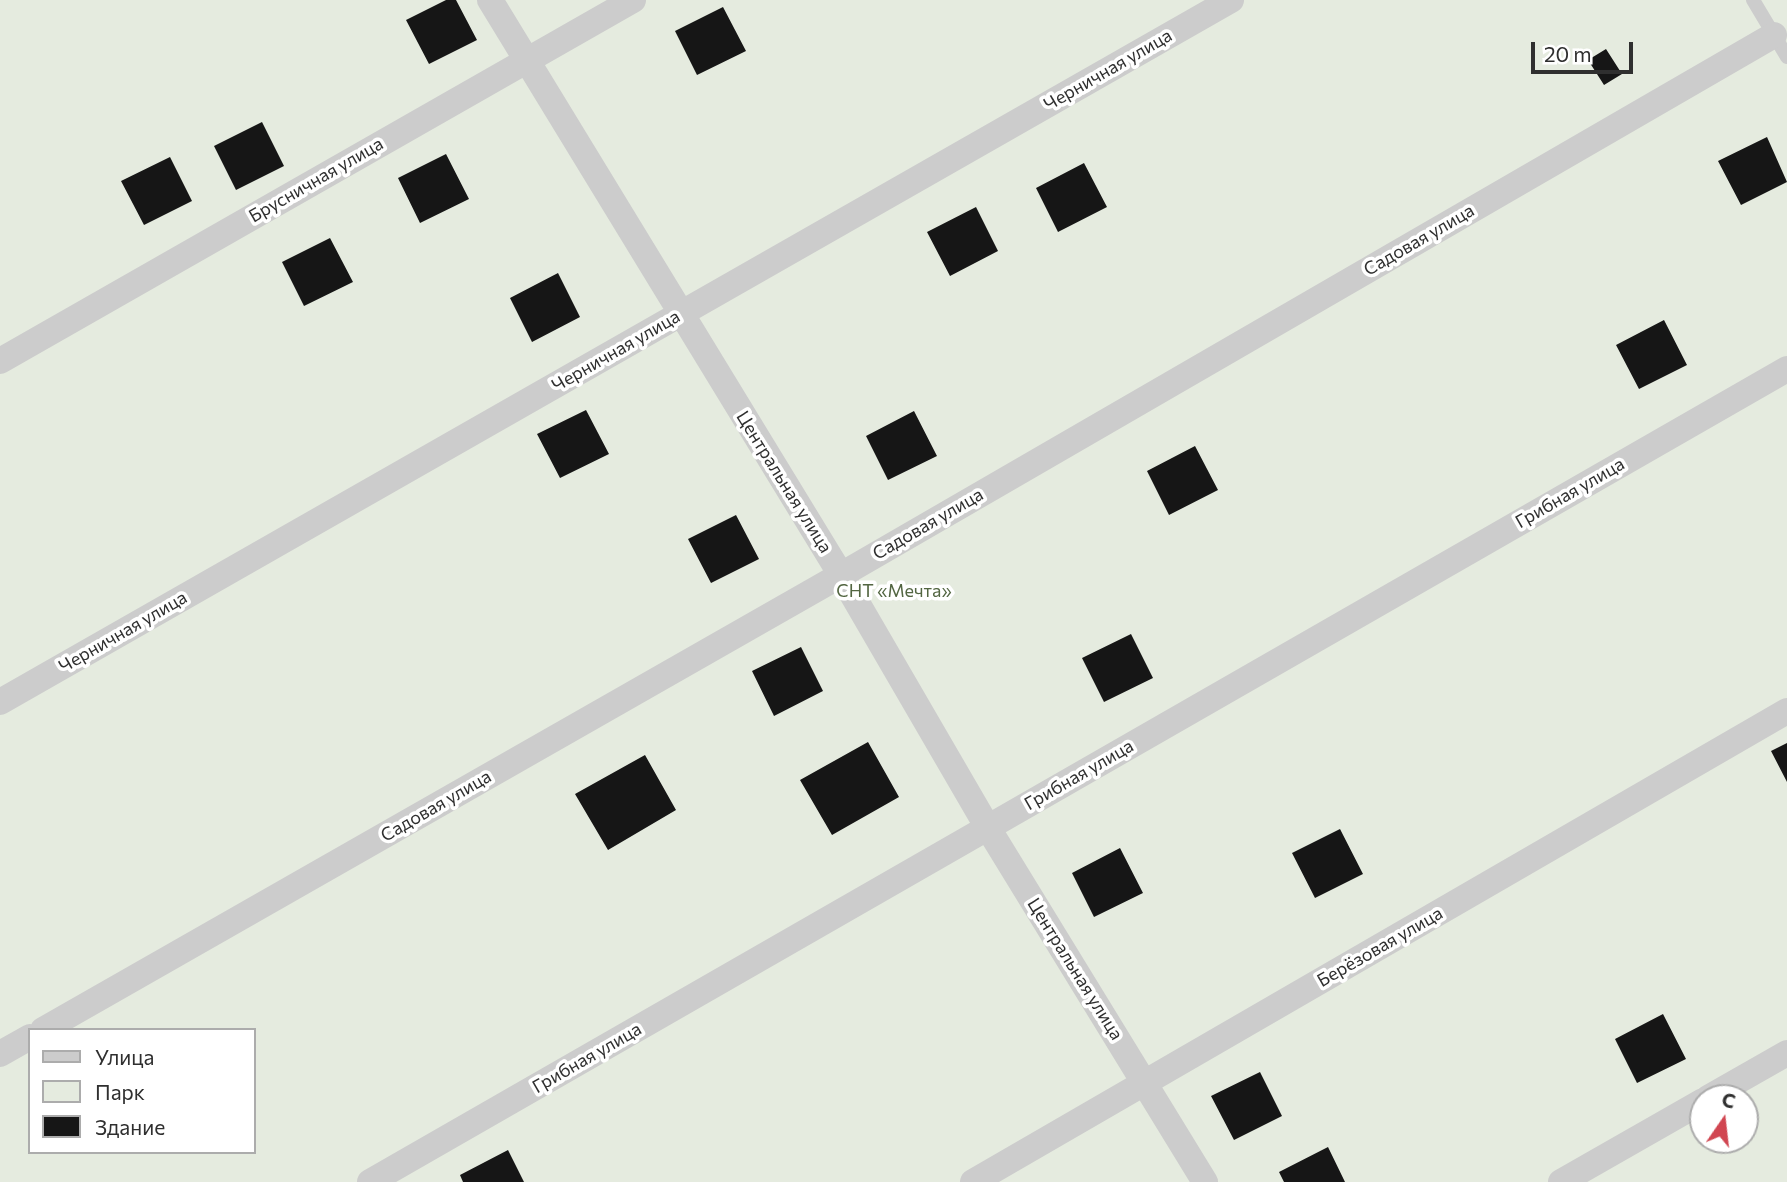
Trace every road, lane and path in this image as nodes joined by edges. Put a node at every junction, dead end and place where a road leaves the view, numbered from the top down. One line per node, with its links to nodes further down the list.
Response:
1 (490, 0): 6 (street, Центральная улица)
2 (633, 0): 6 (street, Брусничная улица)
3 (1231, 0): 7 (street, Черничная улица)
4 (1753, 0): 5 (lane)
5 (1781, 46): 10 (street, Садовая улица)
6 (527, 60): 7 (street, Центральная улица); 8 (street, Брусничная улица)
7 (681, 314): 10 (street, Центральная улица); 11 (street, Черничная улица)
8 (0, 361)
9 (1787, 369): 13 (street, Грибная улица)
10 (841, 575): 13 (street, Центральная улица); 14 (street, Садовая улица)
11 (0, 702)
12 (1787, 711): 18 (street, Берёзовая улица)
13 (988, 828): 18 (street, Центральная улица); 21 (street, Грибная улица)
14 (47, 1028)
15 (28, 1038): 17 (street)
16 (1787, 1053): 19 (street)
17 (0, 1054)
18 (1145, 1083): 22 (street, Берёзовая улица); 23 (street, Центральная улица)
19 (1733, 1084)
20 (1689, 1109): 24 (street)
21 (370, 1182)
22 (973, 1182)
23 (1205, 1182)
24 (1562, 1182)

